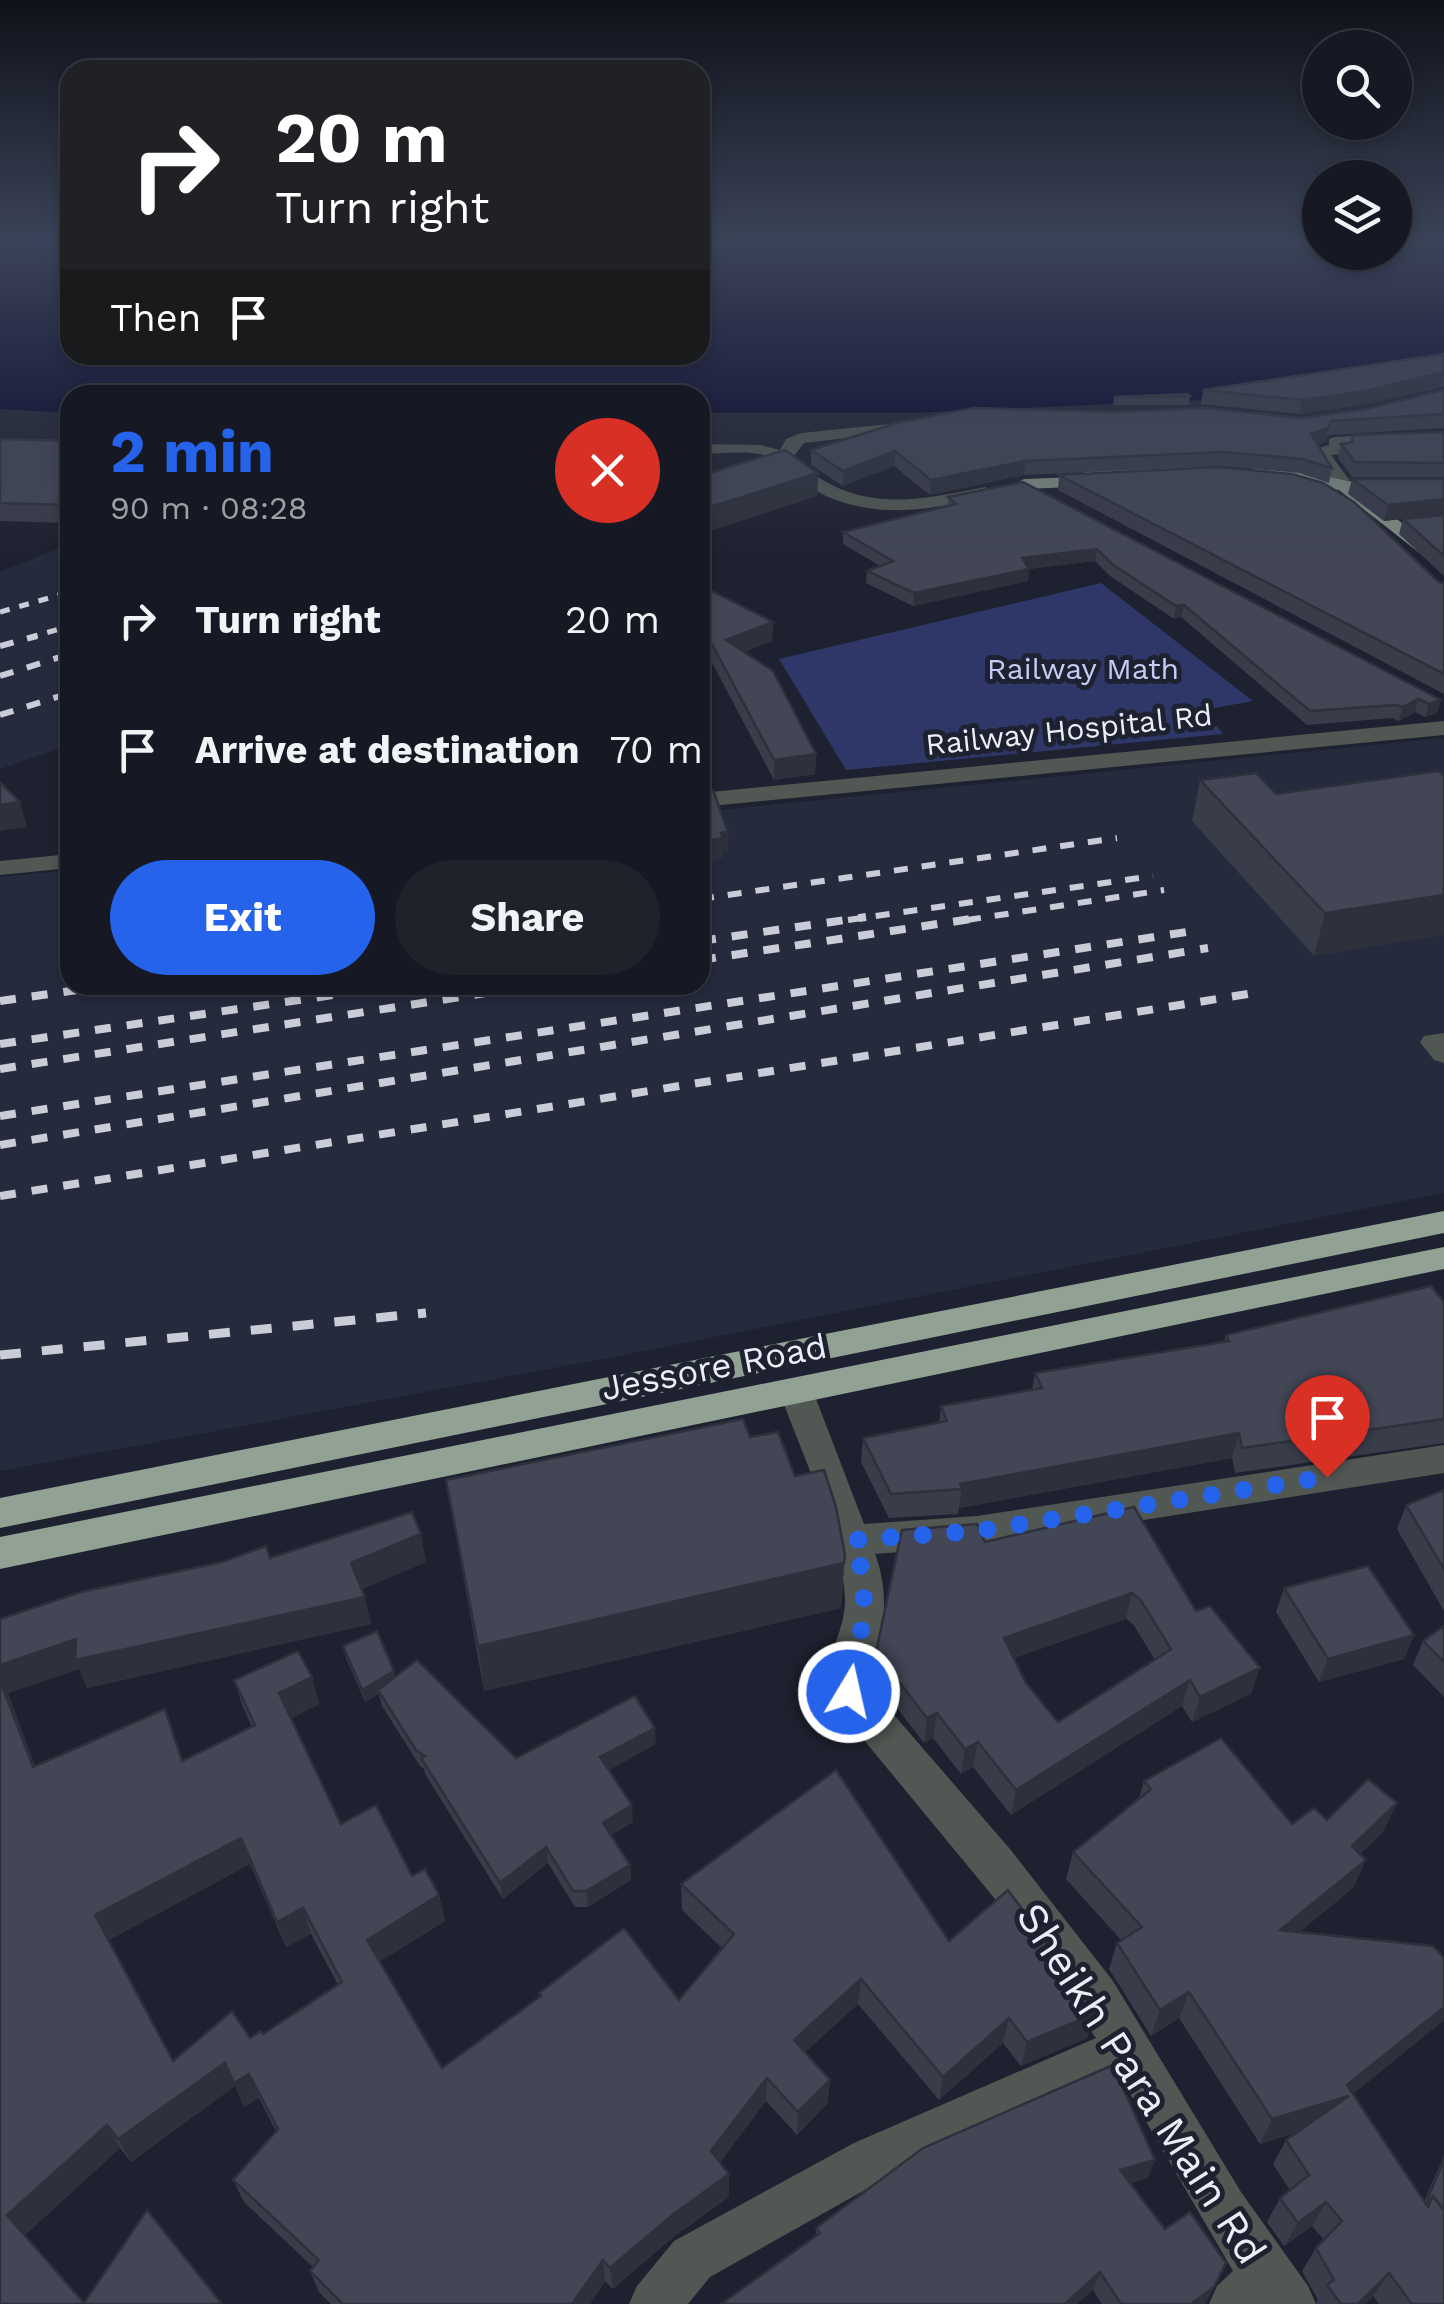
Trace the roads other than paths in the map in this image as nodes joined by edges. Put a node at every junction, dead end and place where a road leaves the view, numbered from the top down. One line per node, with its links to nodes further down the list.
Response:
1 (930, 424): 4 (street)
2 (1444, 438): 8 (street)
3 (710, 450): 4 (street)
4 (782, 456): 6 (street)
5 (1207, 473): 6 (main road)
6 (1024, 484): 9 (street)
7 (1444, 485): 8 (street)
8 (1345, 486): 11 (main road); 12 (main road)
9 (1058, 503)
10 (1426, 522): 11 (street)
11 (1391, 526): 12 (main road)
12 (1438, 573)
13 (1444, 728): 14 (street, Railway Hospital Rd)
14 (710, 799)
15 (60, 862): 16 (street)
16 (0, 868)
17 (1444, 1041): 18 (street)
18 (1444, 1054)
19 (1444, 1222): 22 (highway)
20 (1444, 1258): 22 (highway, Jessore Road)
21 (744, 1362): 22 (highway); 22 (highway); 24 (highway)
22 (797, 1382): 25 (street, Sheikh Para Main Rd); 26 (highway, Jessore Road)
23 (1444, 1459): 25 (street)
24 (0, 1513)
25 (853, 1540): 27 (street, Sheikh Para Main Rd)
26 (0, 1552)
27 (1129, 2047): 28 (street, Sheikh Para Main Rd); 29 (street)
28 (1264, 2295)
29 (655, 2304)

